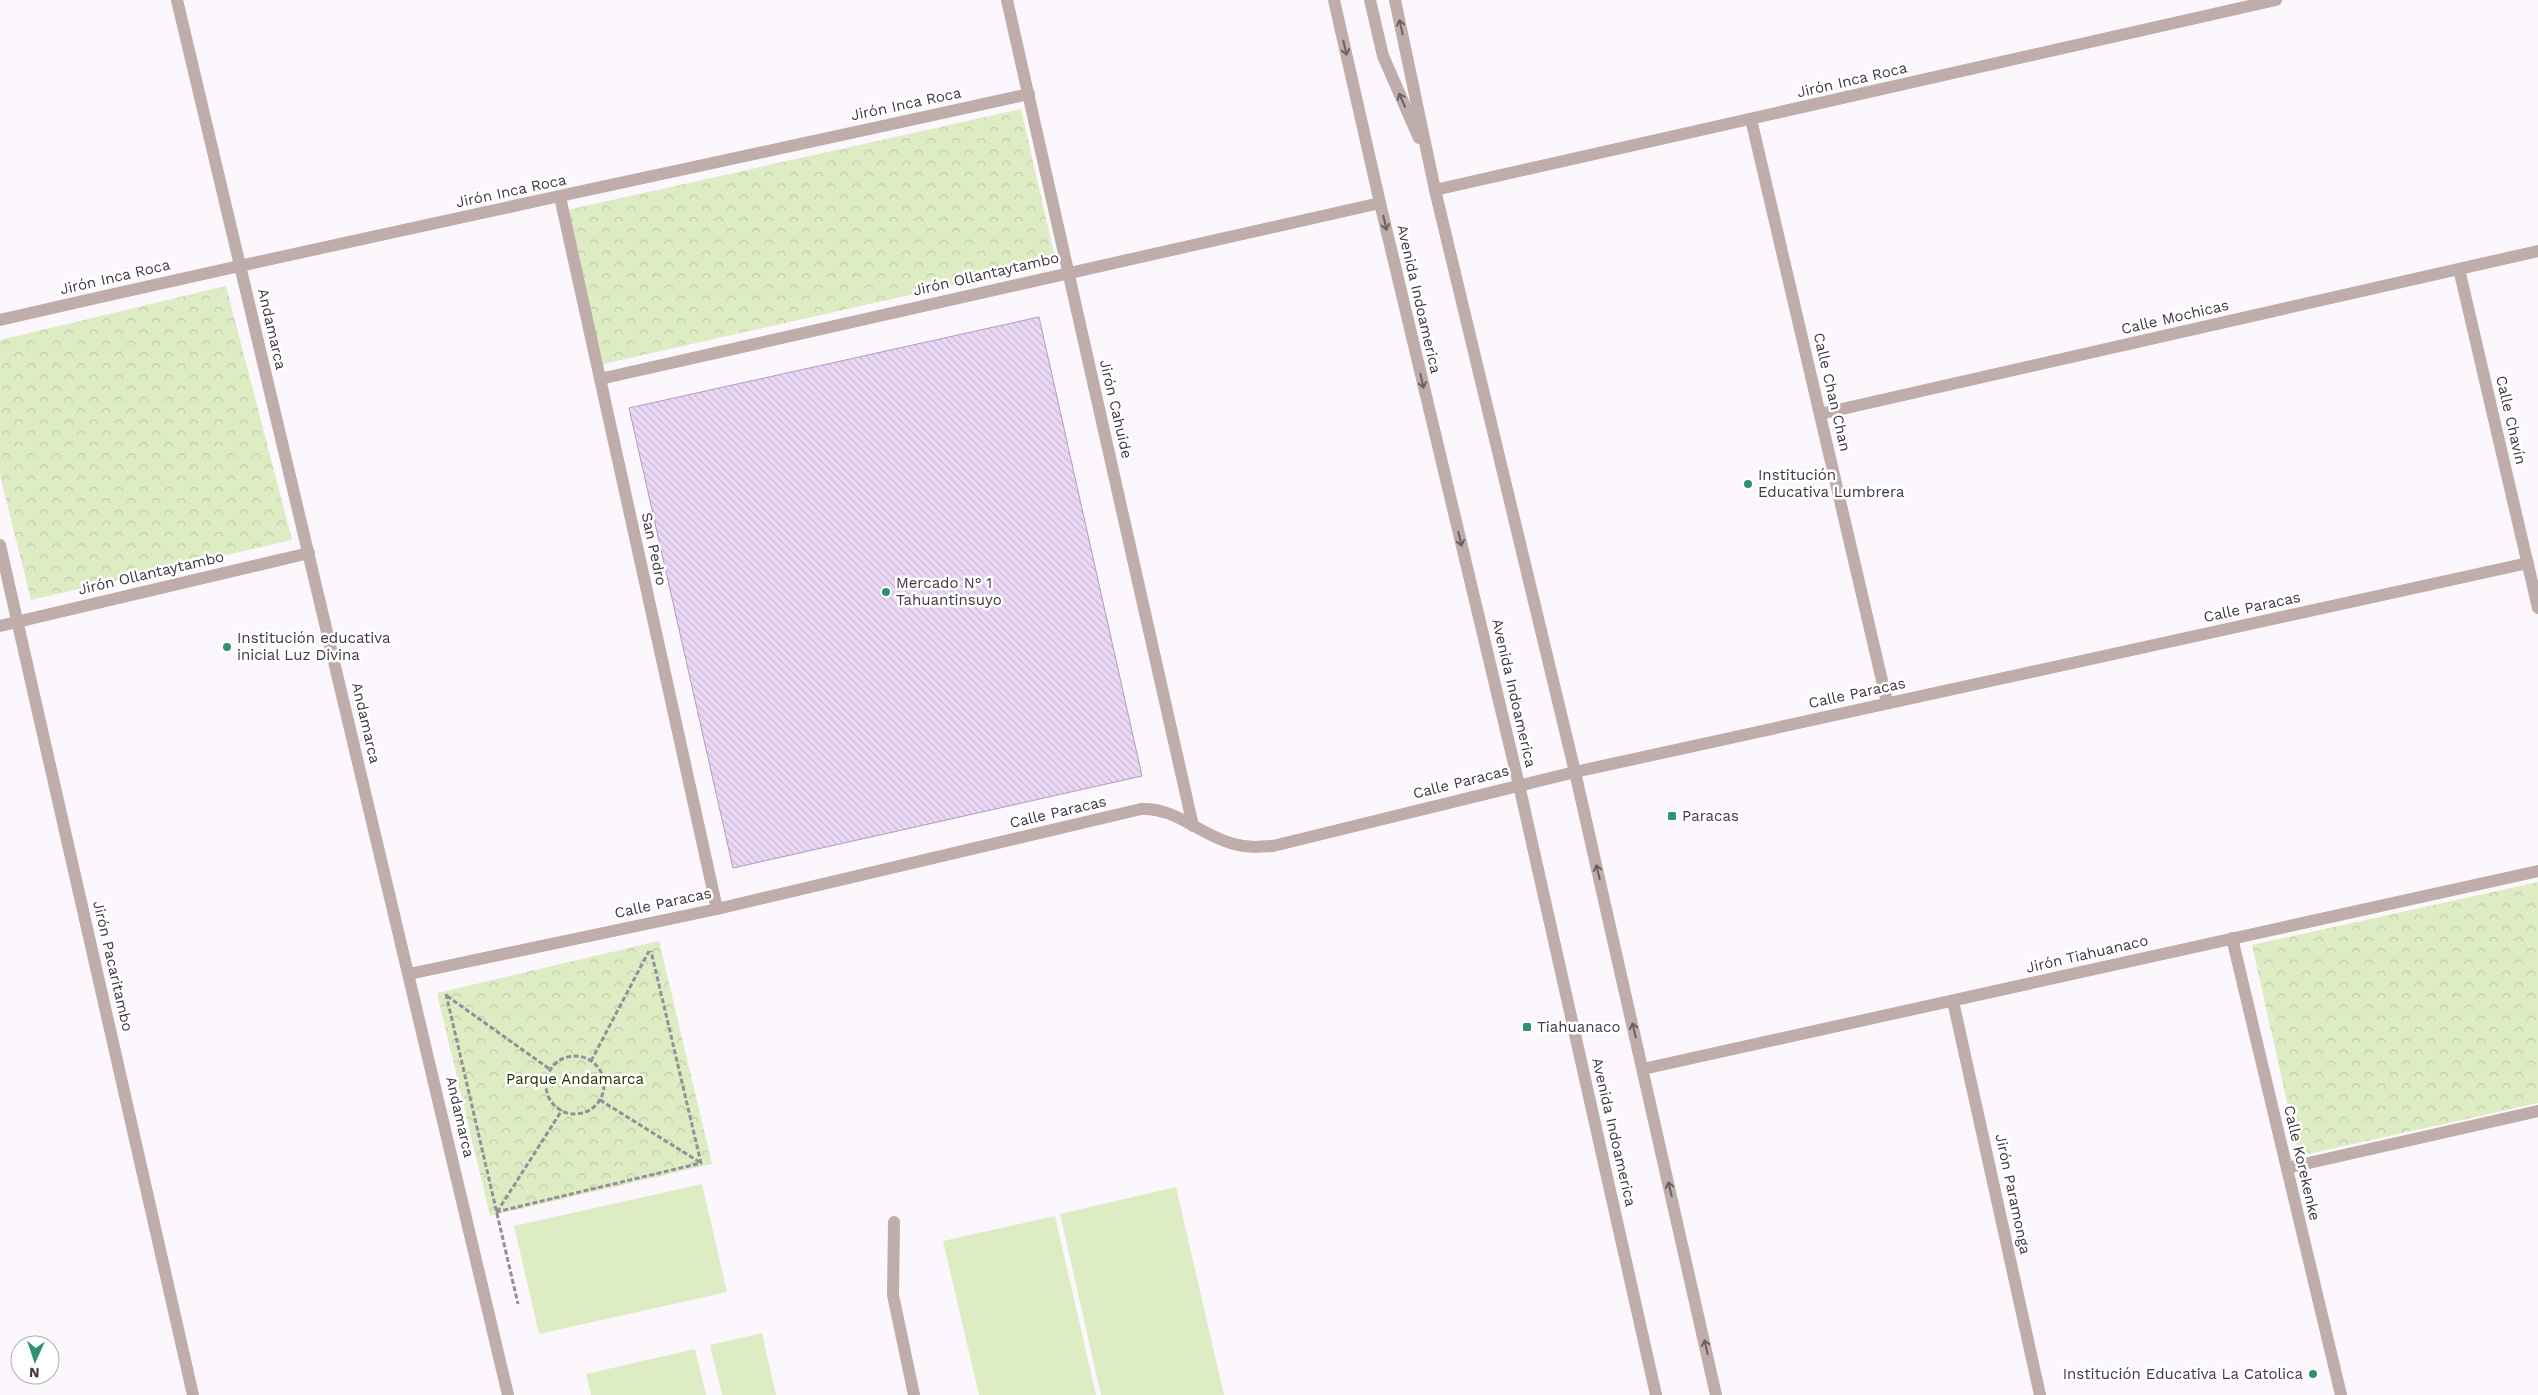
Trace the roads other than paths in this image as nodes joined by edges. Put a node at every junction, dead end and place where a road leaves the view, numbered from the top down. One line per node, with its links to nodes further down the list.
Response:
1 (177, 0): 14 (street, Andamarca)
2 (1007, 0): 7 (street, Jirón Cahuide)
3 (1334, 0): 12 (street, Avenida Indoamerica, one-way to 12)
4 (1370, 0): 9 (street, one-way to 4)
5 (1395, 0): 9 (street, one-way to 5)
6 (2276, 0): 8 (street, Jirón Inca Roca)
7 (1029, 94): 11 (street, Jirón Inca Roca); 16 (street, Jirón Cahuide)
8 (1751, 119): 10 (street, Jirón Inca Roca); 19 (street, Calle Chan Chan)
9 (1429, 161): 10 (street)
10 (1435, 190): 27 (street)
11 (560, 198): 14 (street, Jirón Inca Roca); 18 (street, San Pedro)
12 (1380, 203): 16 (street, Jirón Ollantaytambo); 28 (street, Avenida Indoamerica, one-way to 28)
13 (2538, 251): 15 (street, Calle Mochicas)
14 (240, 265): 17 (street, Jirón Inca Roca); 21 (street, Andamarca)
15 (2459, 269): 19 (street, Calle Mochicas); 22 (street, Calle Chavín)
16 (1069, 272): 18 (street, Jirón Ollantaytambo); 29 (street, Jirón Cahuide)
17 (0, 320)
18 (600, 379): 31 (street, San Pedro)
19 (1820, 414): 26 (street, Calle Chan Chan)
20 (0, 545): 24 (street, Jirón Pacaritambo)
21 (309, 553): 24 (street, Jirón Ollantaytambo); 33 (street, Andamarca)
22 (2528, 563): 23 (street, Calle Chavín); 26 (street, Calle Paracas)
23 (2538, 608)
24 (19, 621): 25 (street, Jirón Ollantaytambo); 39 (street, Jirón Pacaritambo)
25 (0, 626)
26 (1887, 702): 27 (street, Calle Paracas)
27 (1575, 772): 28 (street, Calle Paracas); 35 (street, one-way to 27)
28 (1519, 785): 29 (street, Calle Paracas); 42 (street, Avenida Indoamerica)
29 (1193, 826): 31 (street, Calle Paracas)
30 (2538, 870): 32 (street, Jirón Tiahuanaco)
31 (717, 908): 33 (street, Calle Paracas)
32 (2232, 938): 34 (street, Jirón Tiahuanaco); 37 (street, Calle Korekenke)
33 (409, 974): 40 (street, Andamarca)
34 (1953, 1000): 35 (street, Jirón Tiahuanaco); 44 (street, Jirón Paramonga)
35 (1643, 1069): 43 (street, one-way to 35)
36 (2538, 1111): 37 (street)
37 (2287, 1168): 45 (street, Calle Korekenke)
38 (894, 1222): 41 (street)
39 (193, 1395)
40 (508, 1395)
41 (914, 1395)
42 (1656, 1395)
43 (1716, 1395)
44 (2040, 1395)
45 (2341, 1395)

